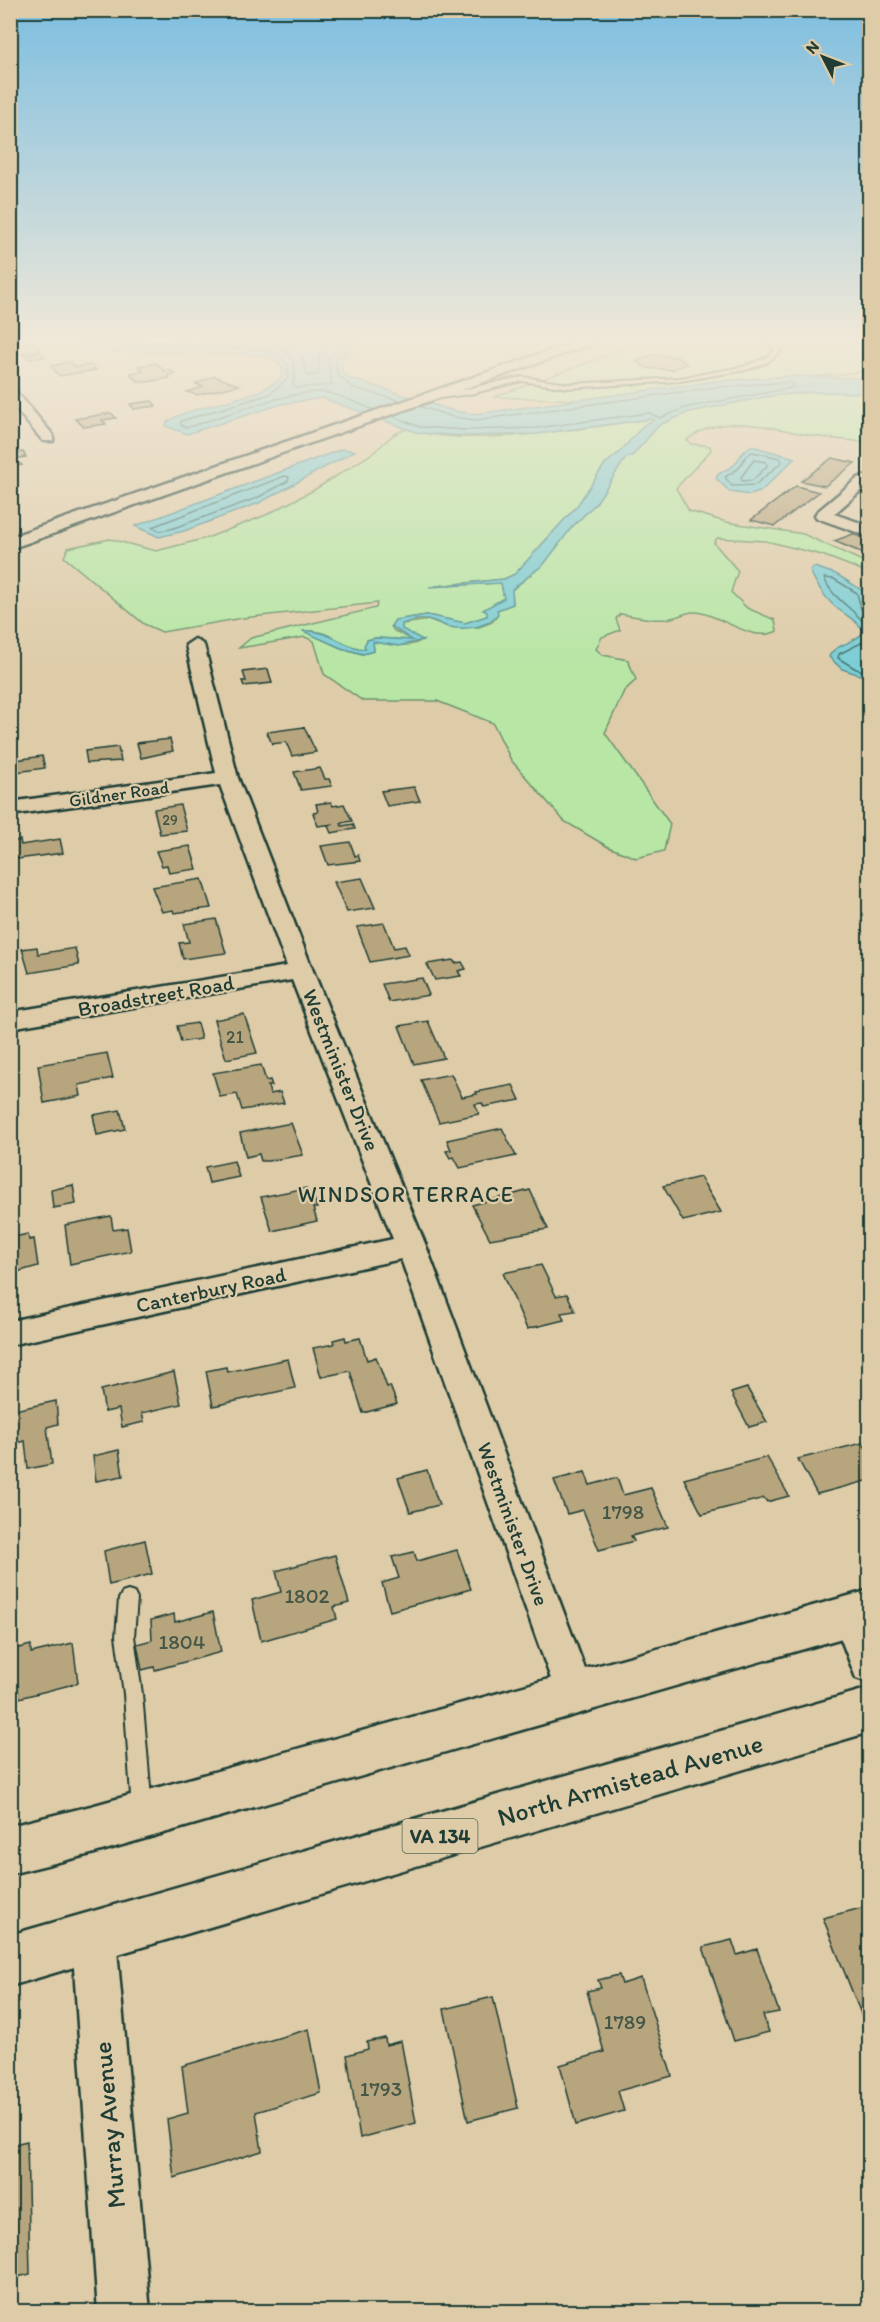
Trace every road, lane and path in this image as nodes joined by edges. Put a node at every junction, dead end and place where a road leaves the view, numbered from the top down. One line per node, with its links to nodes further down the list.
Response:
1 (281, 449): 6 (main road)
2 (137, 479): 4 (main road)
3 (870, 482): 5 (street)
4 (10, 530)
5 (870, 532)
6 (10, 543)
7 (195, 645): 8 (street, Westminister Drive)
8 (228, 778): 9 (street, Gildner Road); 10 (street, Westminister Drive)
9 (10, 810)
10 (301, 971): 11 (street, Broadstreet Road); 12 (street, Westminister Drive)
11 (10, 1020)
12 (411, 1246): 13 (street, Canterbury Road); 17 (street, Westminister Drive)
13 (10, 1333)
14 (128, 1599): 19 (lane)
15 (860, 1613): 16 (street); 17 (main road)
16 (870, 1665)
17 (575, 1693): 19 (main road)
18 (870, 1710): 21 (main road, North Armistead Avenue / VA 134)
19 (142, 1815): 20 (main road)
20 (10, 1850)
21 (94, 1939): 22 (main road, North Armistead Avenue / VA 134); 23 (street, Murray Avenue)
22 (10, 1961)
23 (124, 2312)

